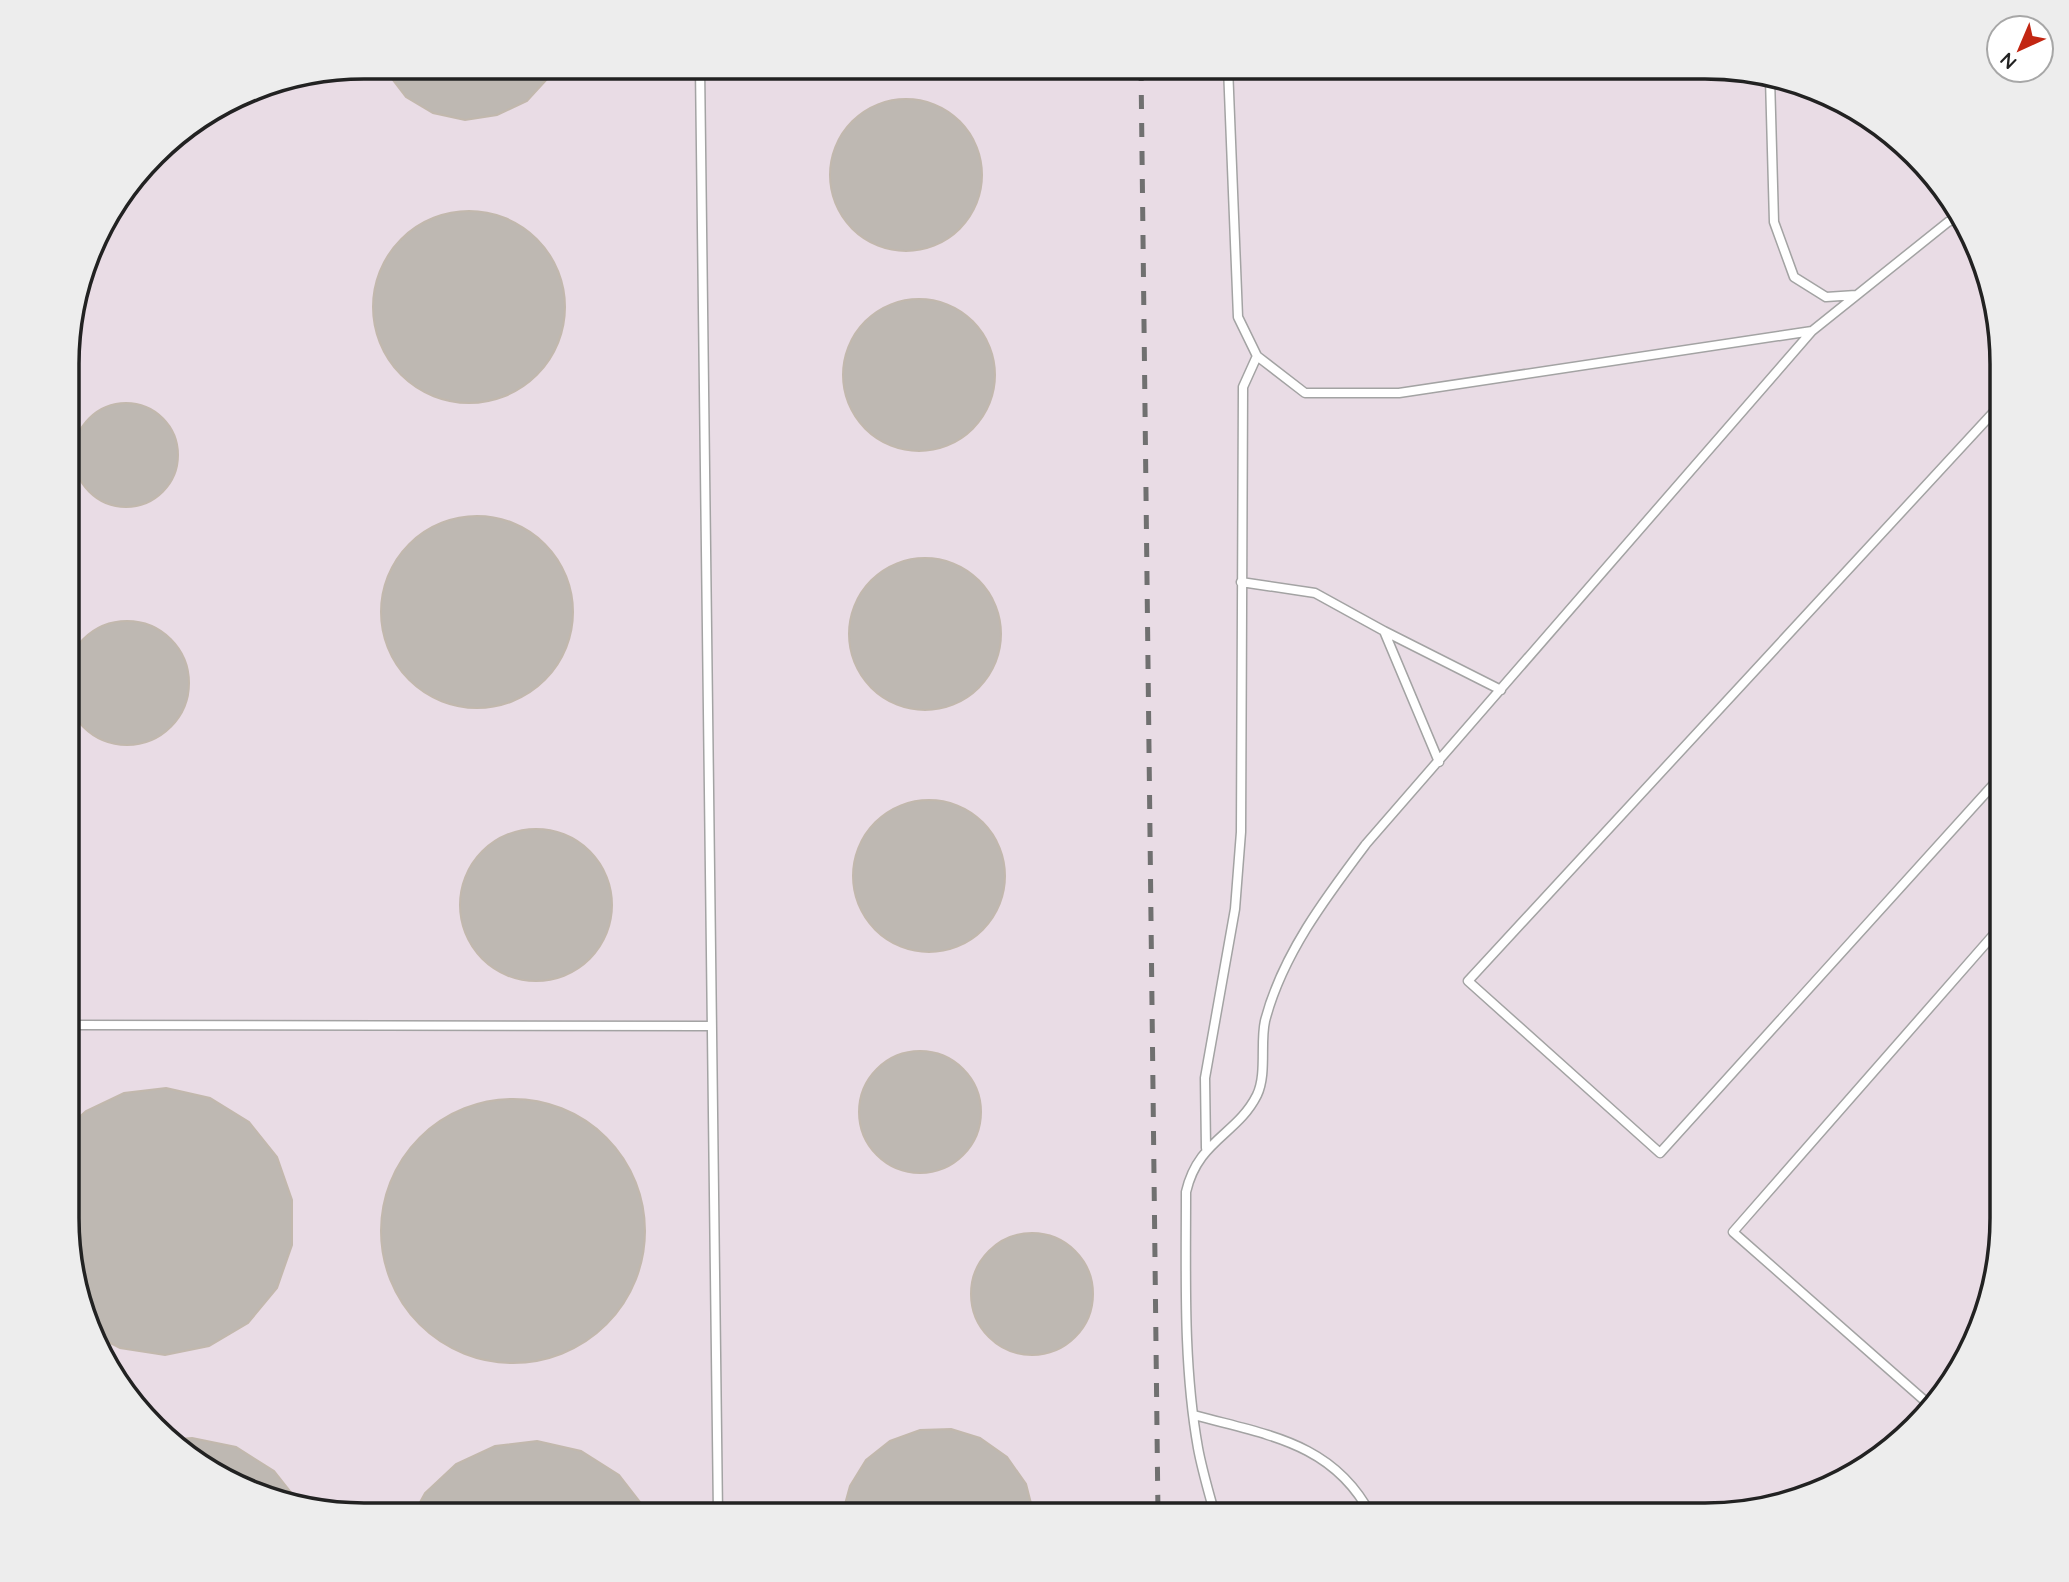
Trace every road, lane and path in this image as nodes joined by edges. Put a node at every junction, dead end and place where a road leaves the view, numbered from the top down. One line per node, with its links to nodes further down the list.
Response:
1 (700, 79): 16 (lane)
2 (1228, 79): 7 (lane)
3 (1770, 86): 5 (lane)
4 (1952, 220): 5 (lane)
5 (1856, 295): 6 (lane)
6 (1812, 331): 7 (lane); 11 (lane)
7 (1257, 356): 9 (lane)
8 (1990, 417): 13 (lane)
9 (1241, 582): 10 (lane); 17 (lane)
10 (1384, 631): 11 (lane); 12 (lane)
11 (1501, 690): 12 (lane)
12 (1439, 762): 17 (lane)
13 (1990, 788)
14 (1990, 939): 18 (lane)
15 (79, 1025): 16 (lane)
16 (711, 1026): 20 (lane)
17 (1206, 1148): 19 (lane)
18 (1924, 1400)
19 (1194, 1415): 21 (lane); 22 (lane)
20 (719, 1503)
21 (1212, 1503)
22 (1361, 1503)

